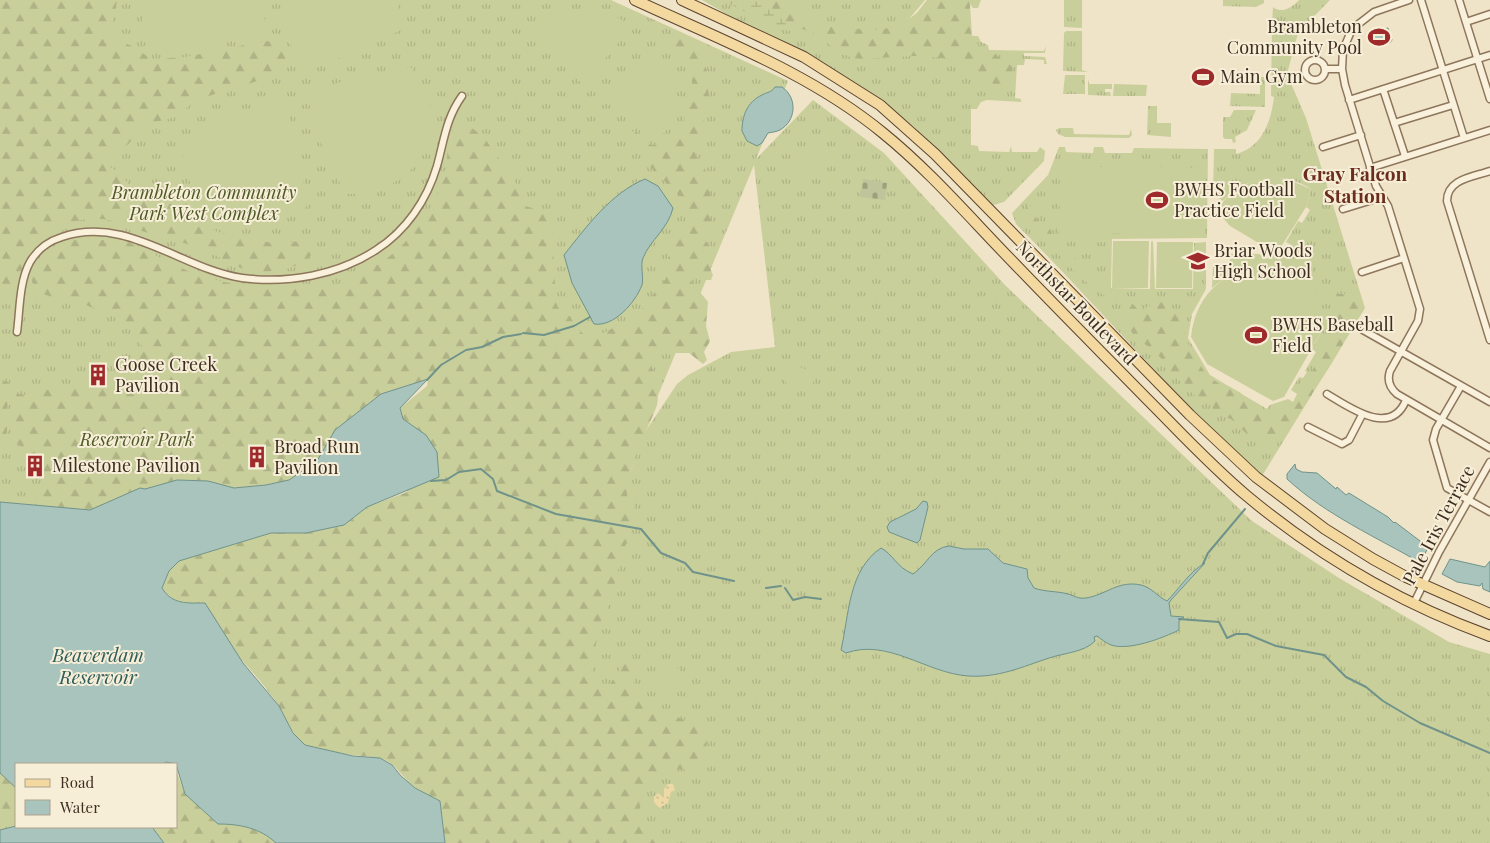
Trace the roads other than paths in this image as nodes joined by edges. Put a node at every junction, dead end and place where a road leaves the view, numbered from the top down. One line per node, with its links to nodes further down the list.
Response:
1 (635, 0): 46 (main road, Northstar Boulevard)
2 (682, 0): 45 (main road, Northstar Boulevard)
3 (1409, 0): 11 (street)
4 (1421, 0): 12 (street)
5 (1459, 0): 7 (street)
6 (1490, 14): 7 (street)
7 (1466, 22): 9 (street)
8 (1490, 55): 9 (street)
9 (1477, 59): 12 (street); 15 (street)
10 (1326, 69): 11 (street)
11 (1342, 69): 16 (street)
12 (1443, 70): 13 (street); 17 (street)
13 (1383, 88): 16 (street); 18 (street)
14 (462, 96): 31 (street)
15 (1490, 96)
16 (1349, 100): 20 (street)
17 (1453, 105): 18 (street); 21 (street)
18 (1394, 123): 23 (street)
19 (1490, 130): 21 (street)
20 (1361, 135): 22 (street); 24 (street)
21 (1464, 138): 23 (street)
22 (1323, 147)
23 (1405, 156): 24 (street)
24 (1370, 168): 26 (street)
25 (1490, 171): 32 (street)
26 (1382, 197): 27 (street); 28 (street)
27 (1343, 209)
28 (1404, 258): 29 (street); 33 (street)
29 (1362, 272)
30 (1363, 330): 33 (street)
31 (17, 332)
32 (1490, 340)
33 (1400, 351): 34 (street); 36 (street)
34 (1461, 386): 37 (street); 39 (street)
35 (1327, 394): 38 (street)
36 (1406, 400): 38 (street); 39 (street)
37 (1490, 402)
38 (1362, 415): 40 (street)
39 (1442, 419): 41 (street); 43 (street)
40 (1308, 426)
41 (1490, 448)
42 (1490, 462): 43 (street, Pale Iris Terrace)
43 (1468, 500): 44 (street); 45 (street, Pale Iris Terrace)
44 (1490, 512)
45 (1423, 585): 46 (street, Pale Iris Terrace); 47 (main road, Northstar Boulevard)
46 (1414, 603): 48 (main road, Northstar Boulevard)
47 (1490, 614)
48 (1490, 636)

